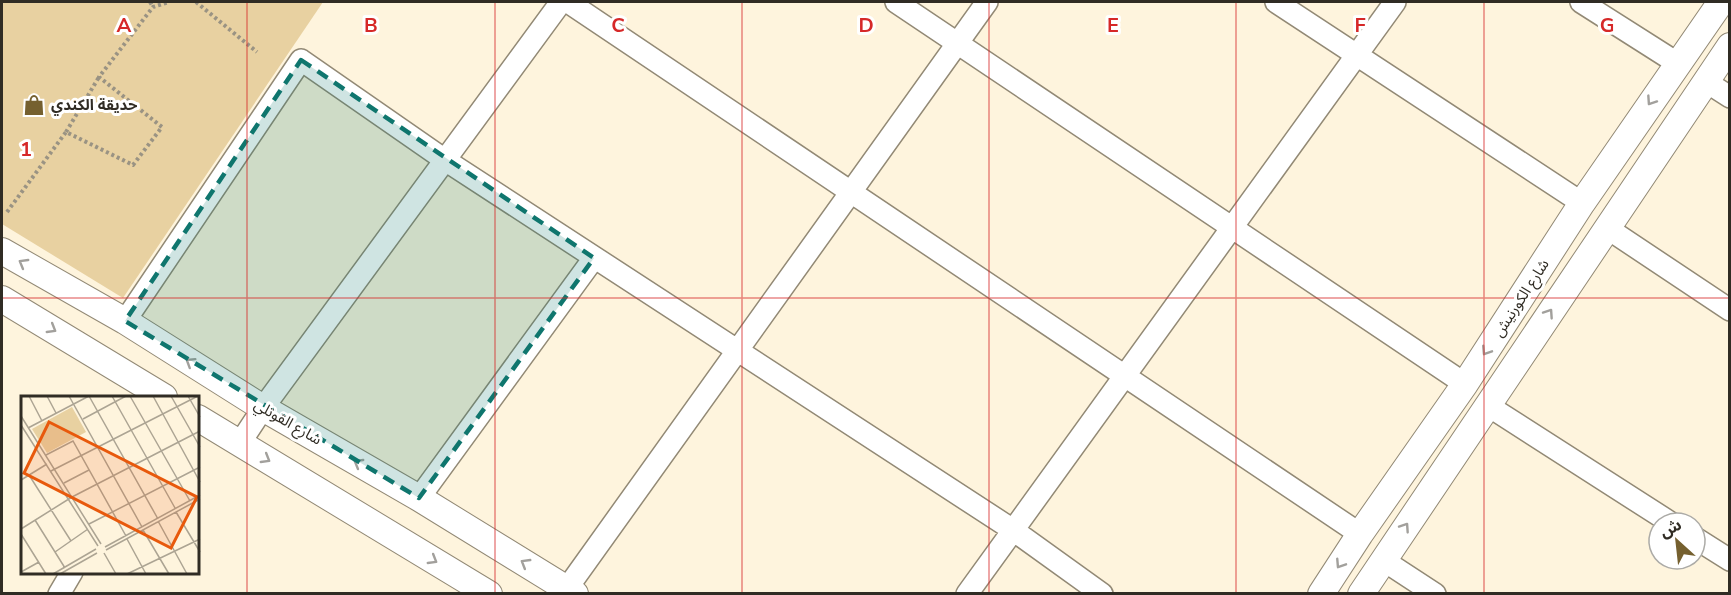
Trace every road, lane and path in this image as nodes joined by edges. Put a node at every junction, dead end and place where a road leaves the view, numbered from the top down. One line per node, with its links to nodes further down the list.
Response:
1 (150, 2): 12 (path)
2 (169, 2): 12 (path)
3 (196, 2): 15 (path)
4 (561, 2): 22 (street)
5 (568, 2): 23 (street)
6 (896, 2): 13 (street)
7 (987, 2): 13 (street)
8 (1276, 2): 16 (street)
9 (1395, 2): 16 (street)
10 (1581, 2): 17 (street)
11 (1721, 2): 17 (street, شارع الكورنيش)
12 (153, 7): 18 (path)
13 (957, 43): 23 (street); 26 (street)
14 (1730, 46): 19 (street, شارع الكورنيش)
15 (257, 52)
16 (1356, 54): 24 (street); 26 (street)
17 (1677, 63): 24 (street, شارع الكورنيش, one-way to 24)
18 (99, 77): 21 (path); 21 (path)
19 (1705, 81): 20 (street); 27 (street, شارع الكورنيش)
20 (1730, 98)
21 (66, 132): 25 (path)
22 (445, 160): 29 (street); 32 (street); 38 (street)
23 (851, 192): 33 (street); 34 (street)
24 (1582, 203): 35 (street, شارع الكورنيش, one-way to 35)
25 (7, 212)
26 (1232, 227): 34 (street); 35 (street)
27 (1607, 228): 31 (street); 37 (street, شارع الكورنيش, one-way to 27)
28 (2, 251): 32 (street, شارع القوتلي, one-way to 28)
29 (594, 258): 33 (street); 41 (street)
30 (2, 299): 36 (street, one-way to 36)
31 (1730, 310)
32 (125, 321): 38 (street, شارع القوتلي, one-way to 32)
33 (738, 349): 43 (street); 49 (street)
34 (1125, 375): 43 (street); 44 (street)
35 (1465, 384): 44 (street, شارع الكورنيش)
36 (162, 396)
37 (1487, 405): 42 (street); 46 (street, شارع الكورنيش, one-way to 37)
38 (263, 408): 40 (street); 41 (street, شارع القوتلي, one-way to 38)
39 (200, 419): 40 (street)
40 (240, 443): 51 (street, one-way to 51)
41 (419, 498): 49 (street, شارع القوتلي, one-way to 41)
42 (1652, 511)
43 (1013, 530): 52 (street); 53 (street)
44 (1360, 534): 54 (street, شارع الكورنيش, one-way to 54)
45 (1707, 546): 47 (street)
46 (1383, 560): 55 (street, شارع الكورنيش); 56 (street)
47 (1730, 560)
48 (71, 574): 50 (street)
49 (568, 592)
50 (60, 593)
51 (489, 594)
52 (967, 594)
53 (1102, 594)
54 (1321, 594)
55 (1361, 594)
56 (1435, 594)

